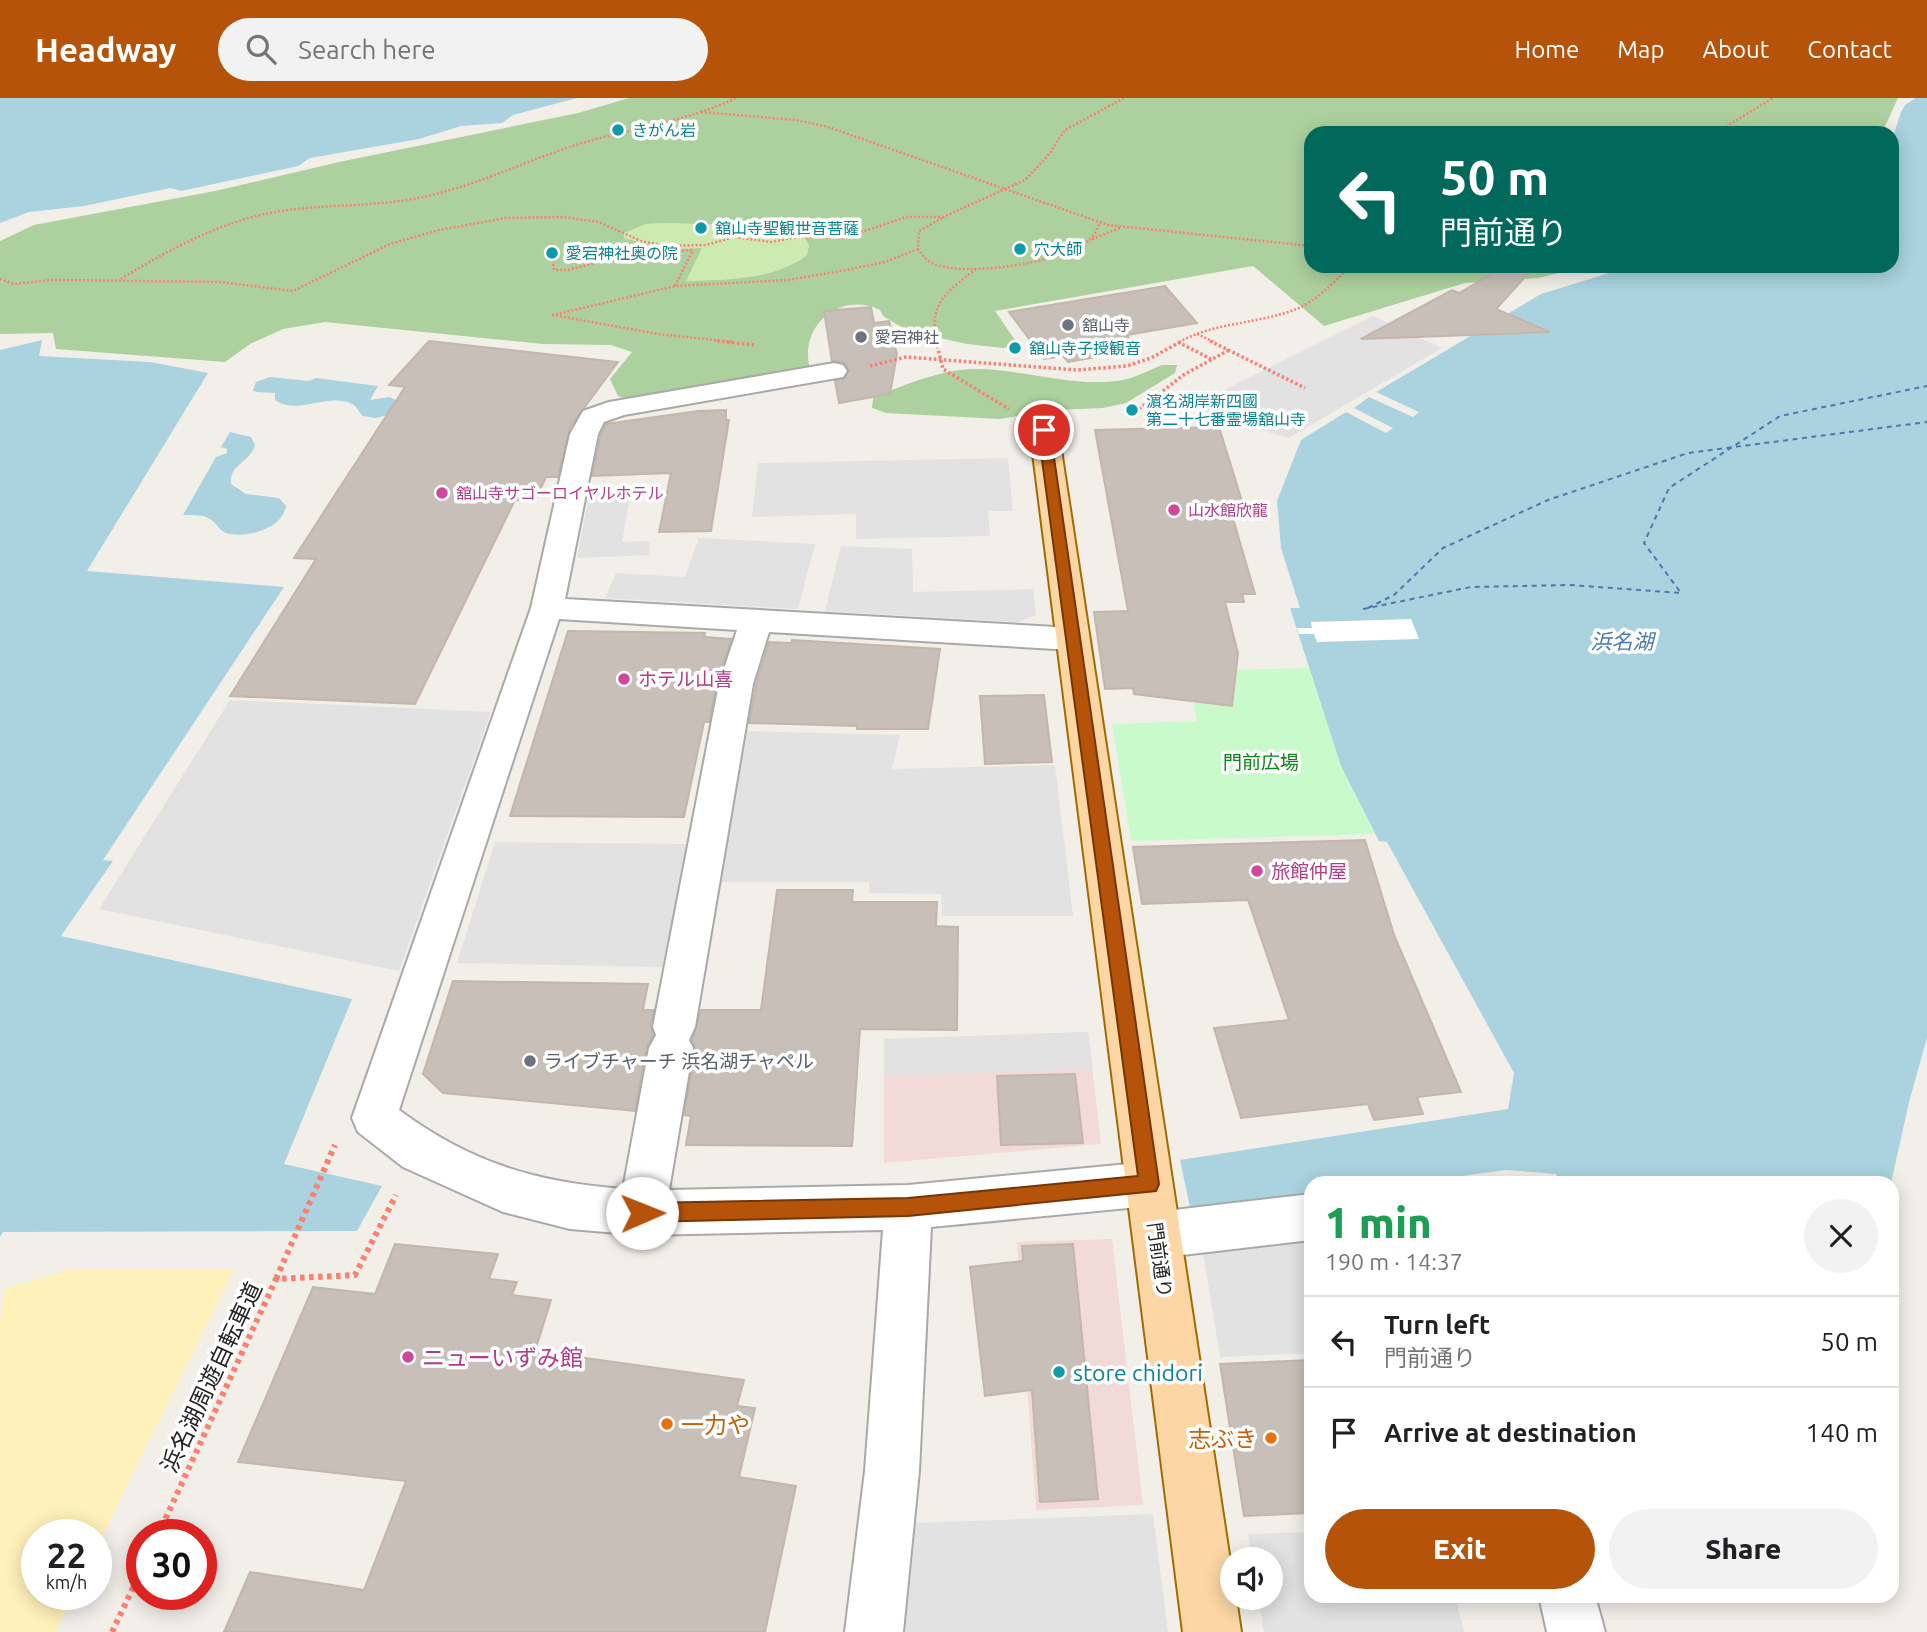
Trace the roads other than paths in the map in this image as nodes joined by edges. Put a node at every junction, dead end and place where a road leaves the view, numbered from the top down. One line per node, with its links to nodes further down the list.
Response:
1 (834, 371): 3 (street)
2 (1044, 430): 5 (main road, 門前通り)
3 (547, 608): 4 (street); 8 (street)
4 (757, 621): 5 (street); 8 (street)
5 (1073, 639): 6 (main road, 門前通り)
6 (1149, 1184): 7 (street); 10 (main road, 門前通り)
7 (908, 1207): 8 (street); 12 (street)
8 (642, 1213)
9 (1304, 1218): 10 (street)
10 (1157, 1235): 13 (main road, 門前通り)
11 (1569, 1603): 14 (street)
12 (874, 1632)
13 (1212, 1632)
14 (1576, 1632)

